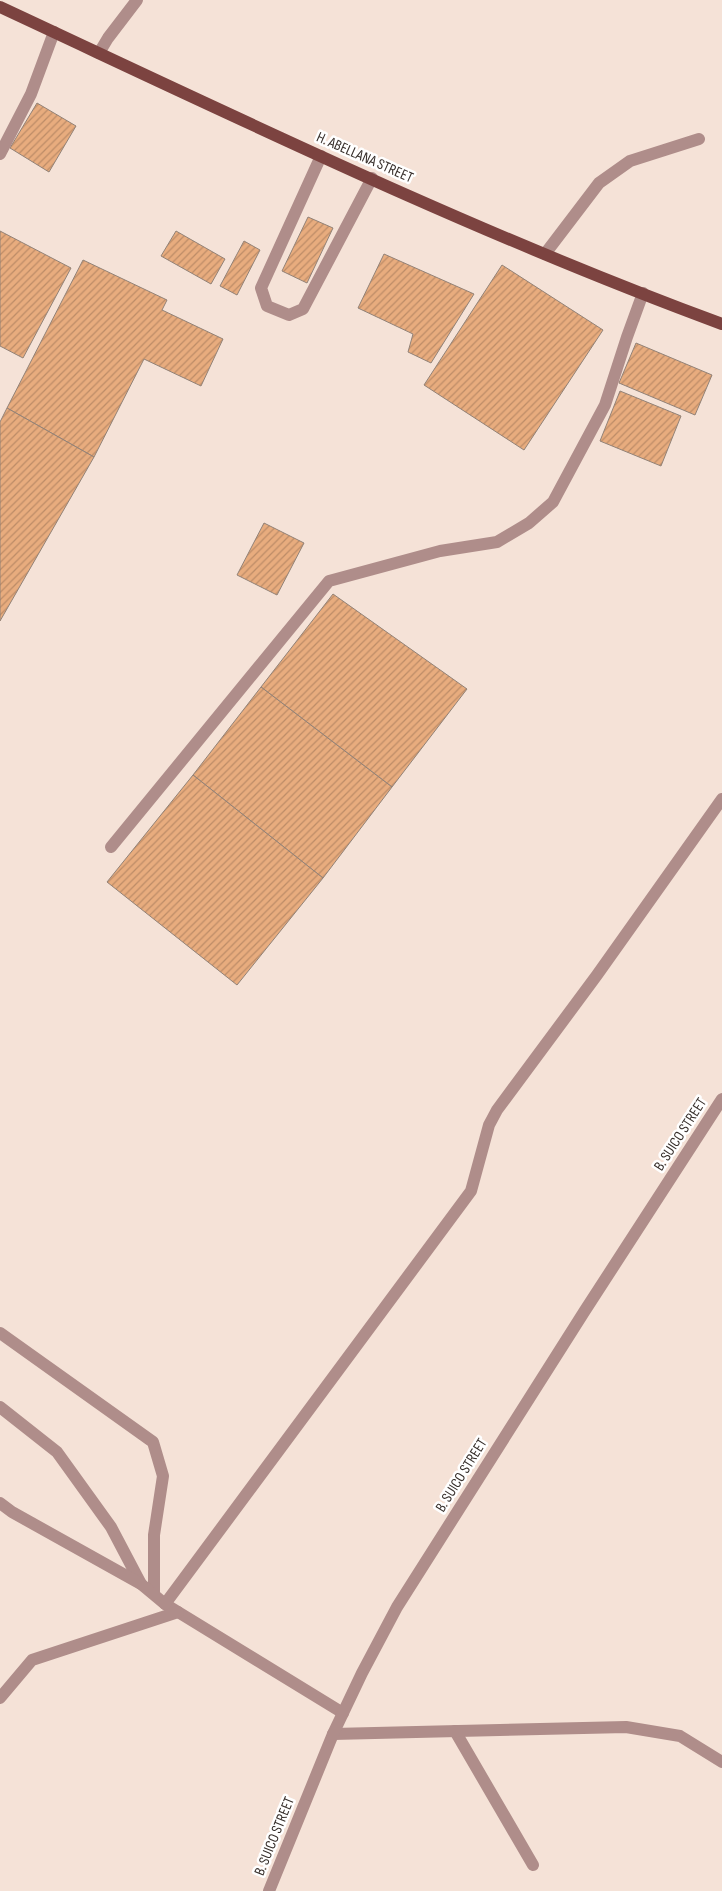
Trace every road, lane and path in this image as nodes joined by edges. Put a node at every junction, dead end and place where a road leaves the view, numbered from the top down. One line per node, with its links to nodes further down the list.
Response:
1 (137, 0): 4 (street)
2 (0, 7): 3 (main road, H. ABELLANA STREET)
3 (54, 32): 4 (main road, H. ABELLANA STREET); 6 (street)
4 (99, 53): 7 (main road, H. ABELLANA STREET)
5 (699, 139): 9 (street)
6 (0, 154)
7 (321, 156): 8 (main road, H. ABELLANA STREET); 8 (street)
8 (372, 178): 9 (main road, H. ABELLANA STREET)
9 (545, 254): 10 (main road, H. ABELLANA STREET)
10 (644, 293): 11 (main road, H. ABELLANA STREET); 13 (street)
11 (722, 324)
12 (722, 799): 20 (street)
13 (110, 847)
14 (722, 1099): 23 (street, B. SUICO STREET)
15 (0, 1333): 19 (street)
16 (0, 1407): 18 (street)
17 (0, 1503): 18 (street)
18 (141, 1584): 19 (street)
19 (154, 1593): 20 (street)
20 (165, 1604): 21 (street)
21 (178, 1612): 22 (street); 23 (street)
22 (0, 1698)
23 (343, 1713): 25 (street, B. SUICO STREET)
24 (455, 1731): 25 (street); 26 (street); 27 (street)
25 (333, 1734): 28 (street, B. SUICO STREET)
26 (722, 1762)
27 (533, 1865)
28 (269, 1891)

